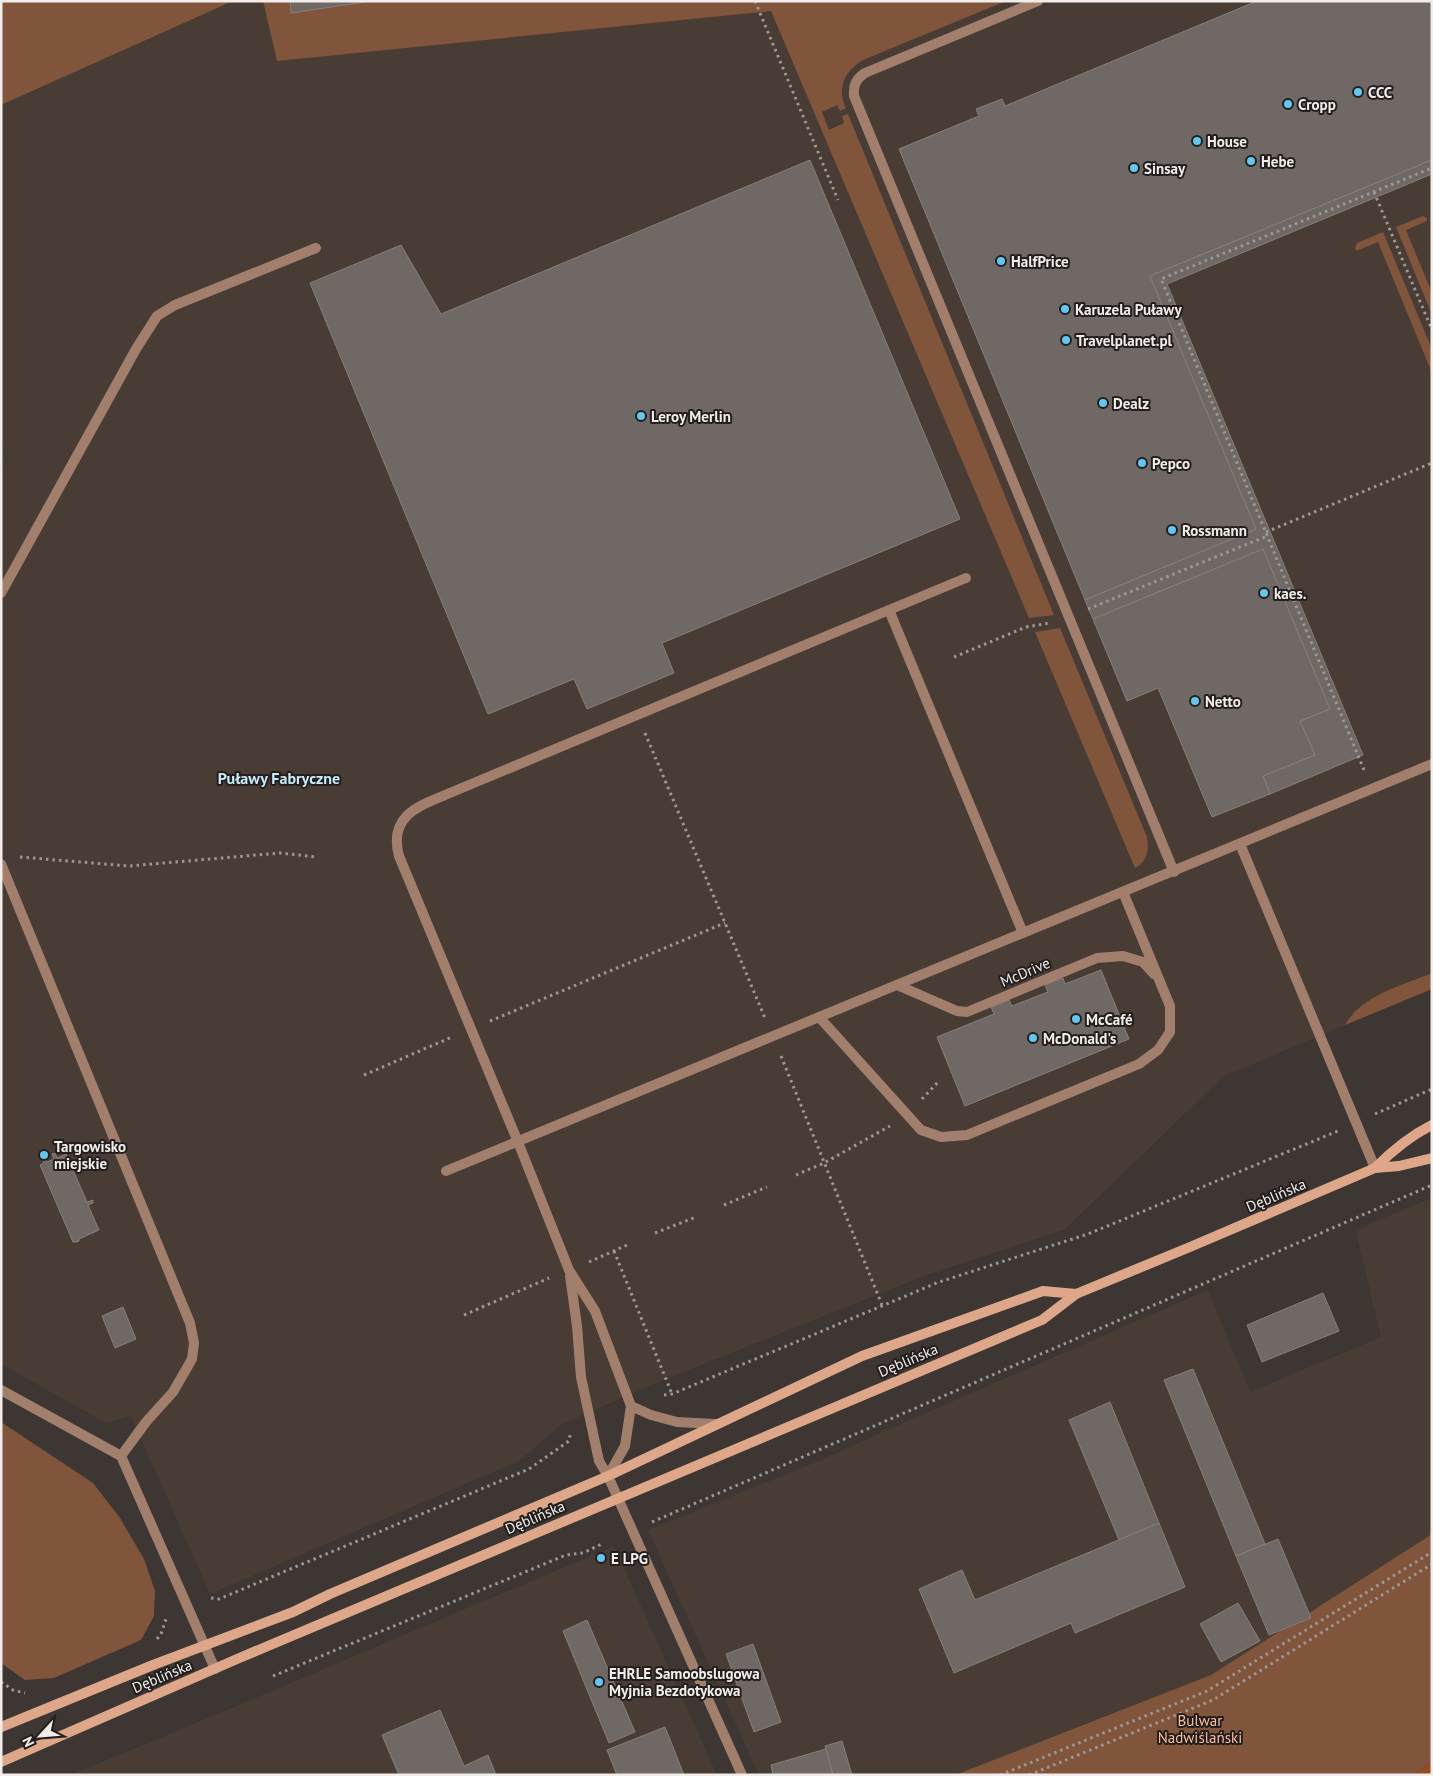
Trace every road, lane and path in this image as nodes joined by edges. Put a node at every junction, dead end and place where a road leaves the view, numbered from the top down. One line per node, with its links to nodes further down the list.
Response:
1 (755, 1): 5 (path)
2 (1038, 1): 13 (lane)
3 (1432, 168): 4 (path)
4 (1374, 192): 7 (path); 9 (path)
5 (838, 200)
6 (316, 248): 11 (lane)
7 (1432, 330)
8 (1432, 463): 9 (path)
9 (1266, 534): 13 (path); 17 (path)
10 (966, 578): 12 (lane)
11 (1, 593)
12 (889, 610): 15 (lane); 25 (lane)
13 (1068, 618): 14 (path); 22 (lane)
14 (954, 657)
15 (637, 715): 24 (path); 29 (lane)
16 (1432, 764): 17 (lane)
17 (1372, 789): 18 (lane)
18 (1240, 844): 22 (lane); 35 (lane)
19 (13, 852): 20 (path)
20 (316, 857)
21 (1, 864): 62 (lane)
22 (1174, 872): 23 (lane)
23 (1124, 892): 25 (lane); 26 (lane)
24 (725, 923): 29 (path); 30 (path)
25 (1022, 933): 27 (lane)
26 (1160, 980): 27 (lane, McDrive); 34 (lane)
27 (897, 985): 28 (lane)
28 (819, 1017): 30 (lane); 34 (lane)
29 (471, 1029): 31 (path); 37 (lane)
30 (773, 1037): 37 (lane); 39 (path)
31 (364, 1075)
32 (940, 1080): 34 (path)
33 (1432, 1089): 35 (path)
34 (906, 1113): 39 (path)
35 (1356, 1122): 40 (lane); 54 (path)
36 (1432, 1125): 40 (main road, Dęblińska)
37 (518, 1142): 41 (lane); 51 (lane)
38 (1432, 1158): 40 (main road, Dęblińska)
39 (824, 1163): 42 (path); 54 (path)
40 (1375, 1168): 53 (main road, Dęblińska)
41 (446, 1171)
42 (796, 1175)
43 (1432, 1185): 65 (path)
44 (767, 1187): 45 (path)
45 (724, 1205)
46 (696, 1217): 47 (path)
47 (655, 1233)
48 (627, 1245): 49 (path)
49 (614, 1251): 50 (path); 57 (path)
50 (586, 1263)
51 (568, 1270): 59 (lane); 63 (lane)
52 (552, 1277): 55 (path)
53 (1076, 1294): 60 (main road, Dęblińska); 64 (main road, Dęblińska)
54 (882, 1305): 57 (path)
55 (464, 1314)
56 (1, 1390): 62 (lane)
57 (672, 1394): 58 (path)
58 (658, 1396)
59 (631, 1406): 60 (lane); 63 (lane)
60 (715, 1424): 63 (main road, Dęblińska)
61 (571, 1433): 69 (path)
62 (121, 1456): 70 (lane)
63 (608, 1476): 64 (lane); 70 (main road, Dęblińska)
64 (618, 1498): 71 (main road, Dęblińska); 75 (lane)
65 (646, 1524)
66 (604, 1543): 72 (path)
67 (1432, 1552): 76 (path)
68 (1432, 1564): 77 (path)
69 (211, 1598)
70 (206, 1646): 71 (lane); 73 (main road, Dęblińska)
71 (215, 1669): 74 (main road, Dęblińska)
72 (273, 1676)
73 (1, 1727)
74 (1, 1762)
75 (742, 1775)
76 (1000, 1775)
77 (1029, 1775)

